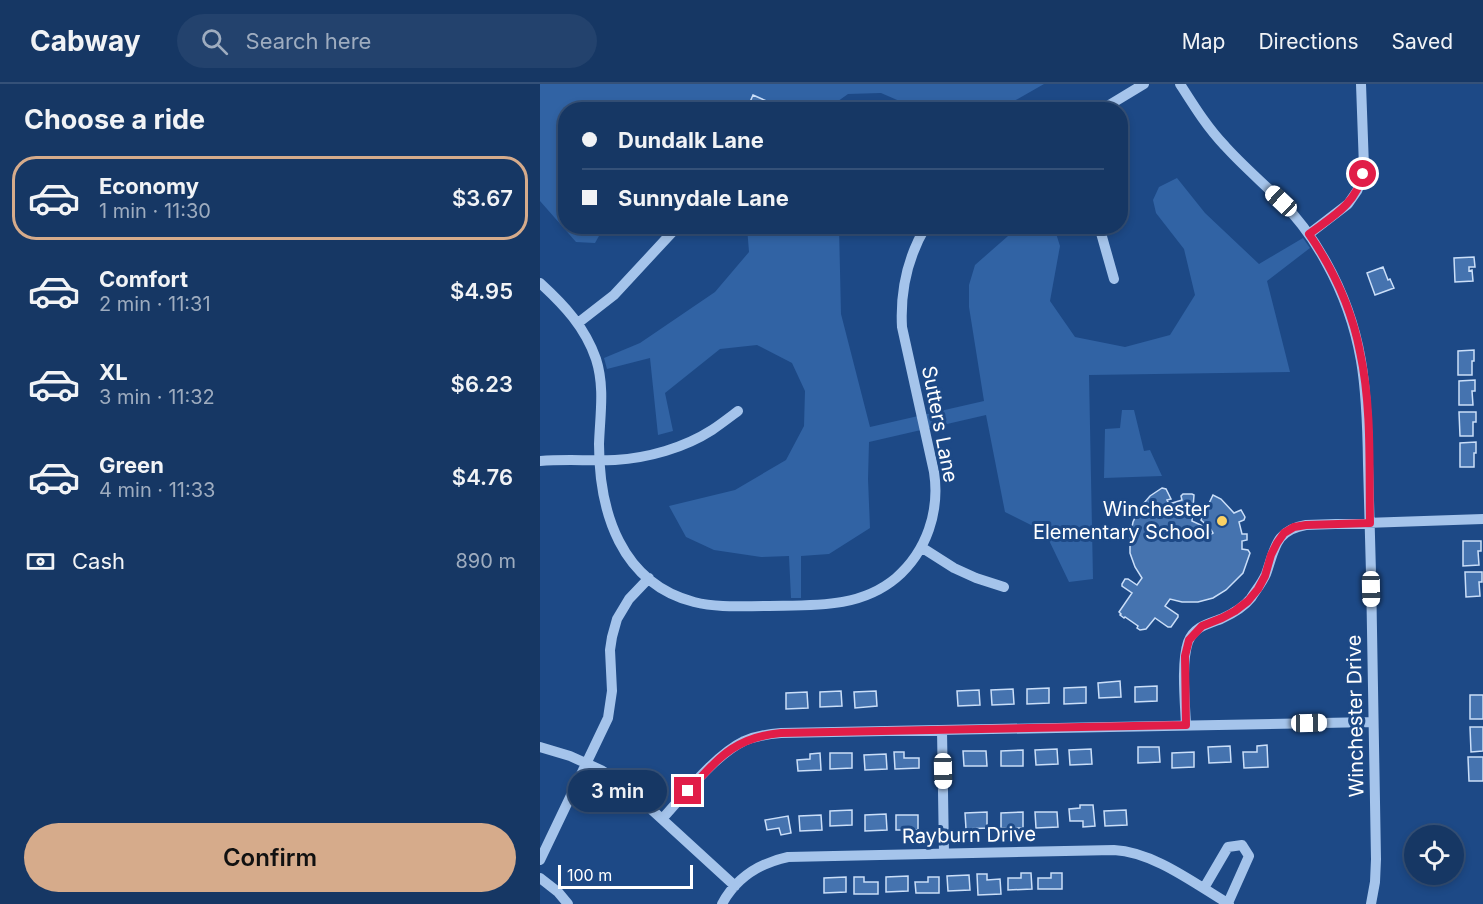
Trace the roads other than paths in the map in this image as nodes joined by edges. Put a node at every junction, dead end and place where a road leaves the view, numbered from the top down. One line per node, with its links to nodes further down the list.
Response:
1 (1144, 84): 4 (street)
2 (1180, 84): 8 (street, Winchester Drive)
3 (1361, 84): 8 (street)
4 (1114, 102)
5 (670, 234): 11 (street)
6 (922, 234): 17 (street, Sutters Lane)
7 (1101, 234): 9 (street)
8 (1309, 234): 16 (street, Winchester Drive)
9 (1114, 279)
10 (540, 283): 11 (street, Sutters Lane)
11 (578, 323): 13 (street, Sutters Lane)
12 (738, 411): 13 (street)
13 (600, 460): 14 (street); 18 (street, Sutters Lane)
14 (540, 461)
15 (1483, 519): 16 (street)
16 (1370, 523): 20 (street, Winchester Drive); 21 (street)
17 (921, 547): 18 (street, Sutters Lane); 19 (street)
18 (649, 578): 24 (street)
19 (1004, 587)
20 (1373, 722): 21 (street); 35 (street, Winchester Drive)
21 (1186, 725): 22 (street)
22 (942, 730): 25 (street); 26 (street)
23 (540, 747): 24 (street)
24 (588, 764): 25 (street); 27 (street)
25 (662, 819): 29 (street)
26 (944, 853): 29 (street, Rayburn Drive); 30 (street, Rayburn Drive)
27 (540, 860)
28 (540, 878): 32 (street)
29 (735, 886): 33 (street, Rayburn Drive)
30 (1204, 888): 31 (street, Rayburn Drive); 34 (street, Rayburn Drive)
31 (1212, 900): 34 (street, Rayburn Drive)
32 (568, 904)
33 (722, 904)
34 (1228, 904)
35 (1371, 904)

